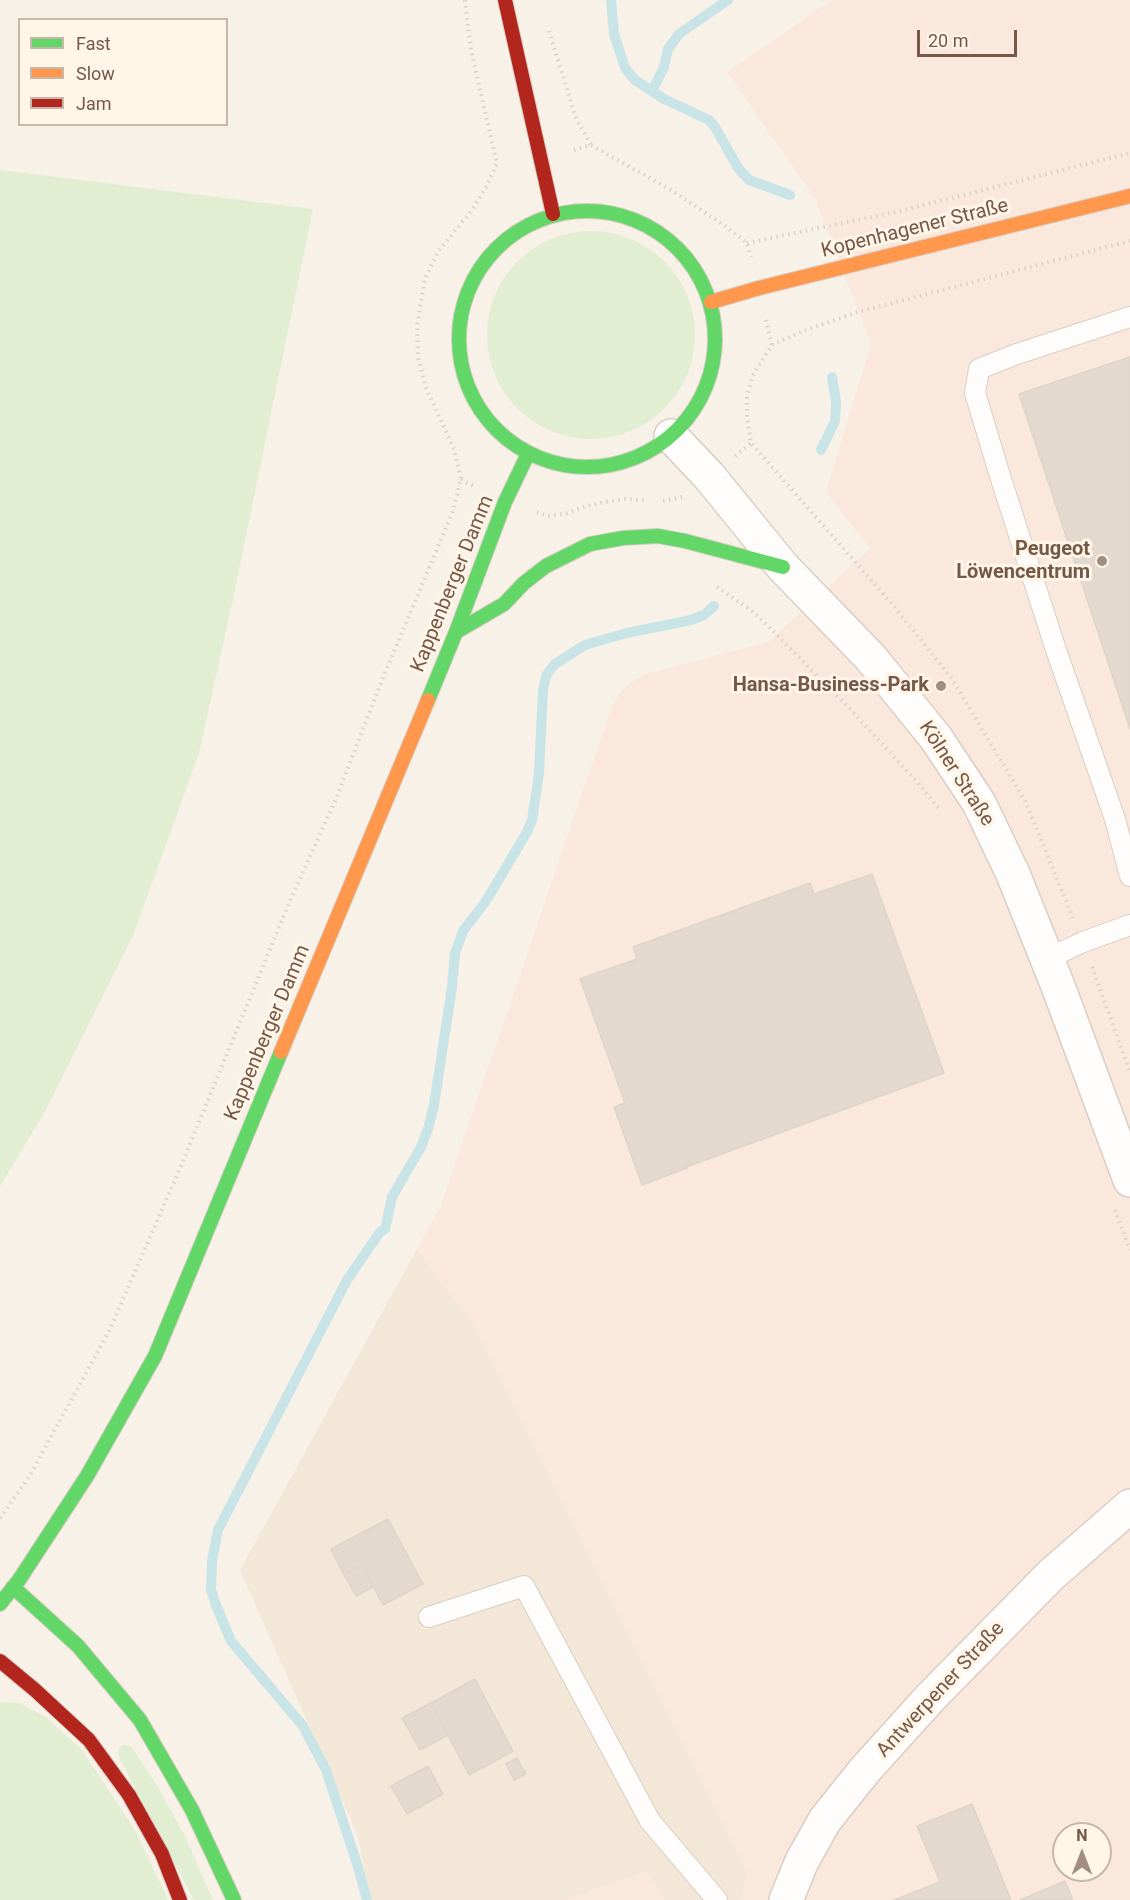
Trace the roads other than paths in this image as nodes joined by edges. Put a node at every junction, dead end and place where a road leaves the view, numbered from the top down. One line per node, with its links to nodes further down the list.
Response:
1 (505, 0): 3 (main road)
2 (1130, 196): 4 (main road, Kopenhagener Straße)
3 (553, 213): 4 (main road); 7 (main road)
4 (711, 302): 6 (main road)
5 (1130, 317): 10 (lane)
6 (671, 436): 7 (main road); 8 (street, Kölner Straße)
7 (528, 454): 9 (main road, Kappenberger Damm)
8 (783, 567): 9 (main road); 12 (street, Kölner Straße)
9 (456, 632): 15 (main road, Kappenberger Damm)
10 (1130, 876)
11 (1130, 926): 12 (lane)
12 (1047, 959): 13 (street, Kölner Straße)
13 (1122, 1193)
14 (1130, 1506): 22 (street, Antwerpener Straße)
15 (13, 1587): 16 (main road, Kappenberger Damm); 20 (main road)
16 (0, 1604)
17 (429, 1617): 21 (lane)
18 (0, 1661): 19 (main road)
19 (180, 1900)
20 (234, 1900)
21 (717, 1900)
22 (786, 1900)

